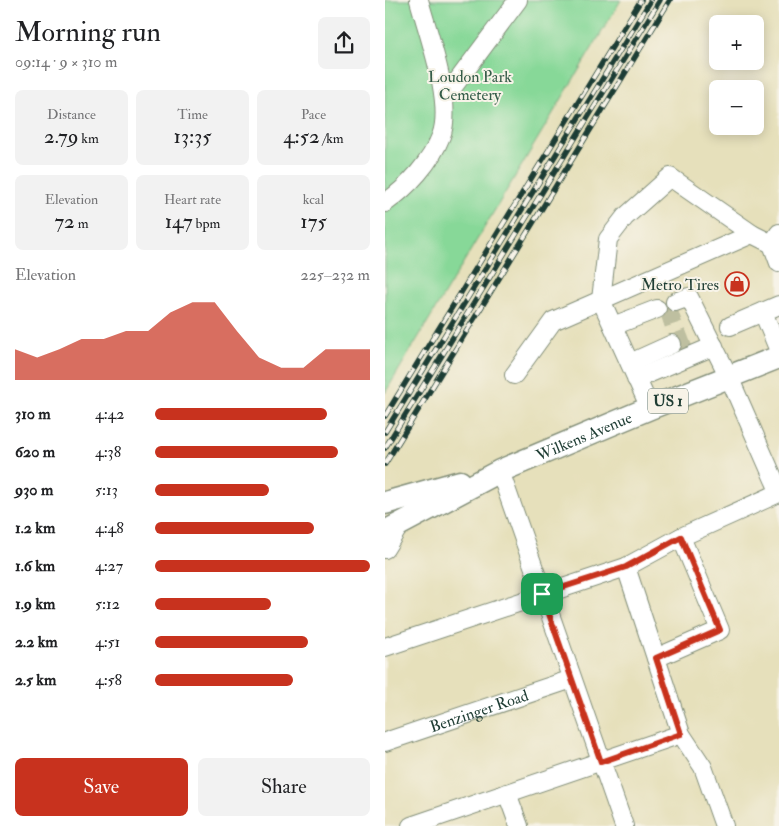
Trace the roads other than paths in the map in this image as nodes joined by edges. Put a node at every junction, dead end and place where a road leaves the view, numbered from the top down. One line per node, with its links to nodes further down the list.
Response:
1 (419, 0): 3 (street)
2 (518, 0): 3 (street)
3 (444, 99): 4 (street)
4 (385, 203)
5 (752, 234): 6 (street); 8 (street); 8 (street)
6 (775, 239): 7 (street)
7 (779, 263)
8 (601, 300): 14 (street); 20 (street)
9 (779, 305): 11 (street)
10 (683, 307): 16 (street)
11 (763, 312): 13 (street); 17 (street)
12 (659, 314): 14 (street)
13 (730, 326)
14 (615, 331): 19 (street)
15 (672, 344): 19 (street)
16 (714, 346): 19 (street); 21 (street)
17 (779, 351)
18 (779, 357): 21 (main road, Wilkens Avenue / US 1)
19 (633, 371): 22 (street)
20 (515, 375)
21 (729, 376): 22 (main road, Wilkens Avenue / US 1); 24 (street)
22 (650, 408): 23 (main road, Wilkens Avenue / US 1)
23 (500, 471): 25 (main road, Wilkens Avenue / US 1); 27 (main road, Wilkens Avenue / US 1); 31 (street)
24 (779, 492): 28 (street)
25 (417, 494): 26 (main road, Wilkens Avenue / US 1); 27 (street)
26 (385, 503)
27 (392, 528): 29 (street)
28 (681, 537): 30 (street); 33 (street)
29 (385, 549)
30 (626, 567): 31 (street); 33 (street)
31 (542, 594): 32 (street); 34 (street)
32 (385, 647)
33 (656, 658): 35 (street)
34 (572, 679): 36 (street, Benzinger Road); 37 (street)
35 (681, 734): 37 (street); 42 (street)
36 (385, 742)
37 (601, 762): 38 (street); 41 (street)
38 (507, 794): 39 (street); 40 (street)
39 (411, 826)
40 (519, 826)
41 (623, 826)
42 (724, 826)

